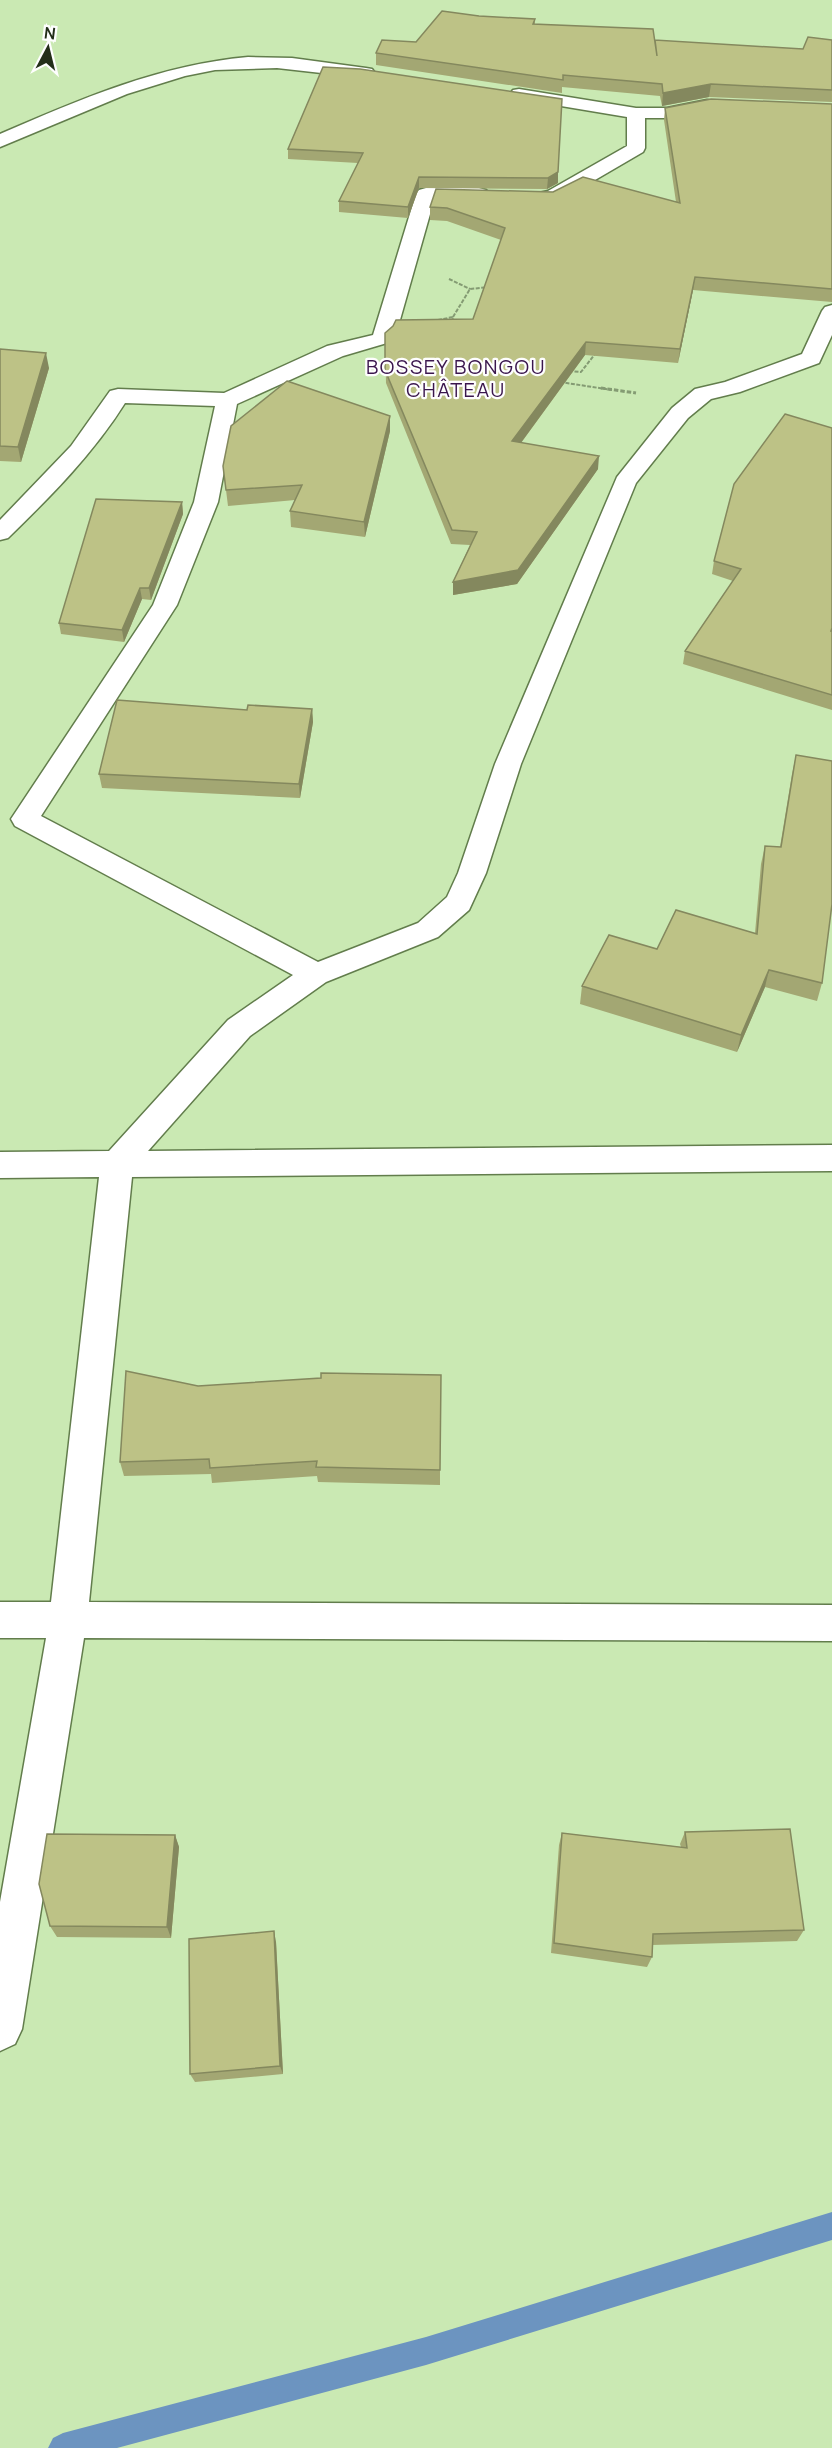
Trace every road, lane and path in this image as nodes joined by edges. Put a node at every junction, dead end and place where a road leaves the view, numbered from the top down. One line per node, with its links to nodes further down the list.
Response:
1 (381, 75): 5 (street)
2 (504, 92): 4 (street)
3 (724, 104): 4 (street)
4 (636, 113): 7 (street)
5 (0, 141)
6 (504, 195): 12 (street)
7 (528, 196)
8 (493, 286): 10 (path)
9 (832, 311): 16 (street)
10 (453, 317): 11 (path); 12 (path)
11 (452, 326)
12 (386, 330): 17 (street)
13 (599, 348): 14 (path)
14 (560, 370)
15 (554, 381): 16 (path)
16 (703, 394): 19 (street)
17 (228, 400): 18 (street); 19 (street)
18 (0, 533)
19 (316, 974): 21 (street)
20 (832, 1158): 21 (street)
21 (117, 1164): 22 (street); 24 (street)
22 (0, 1165)
23 (0, 1620): 24 (street)
24 (68, 1620): 25 (street); 26 (street)
25 (832, 1623)
26 (0, 2029)

